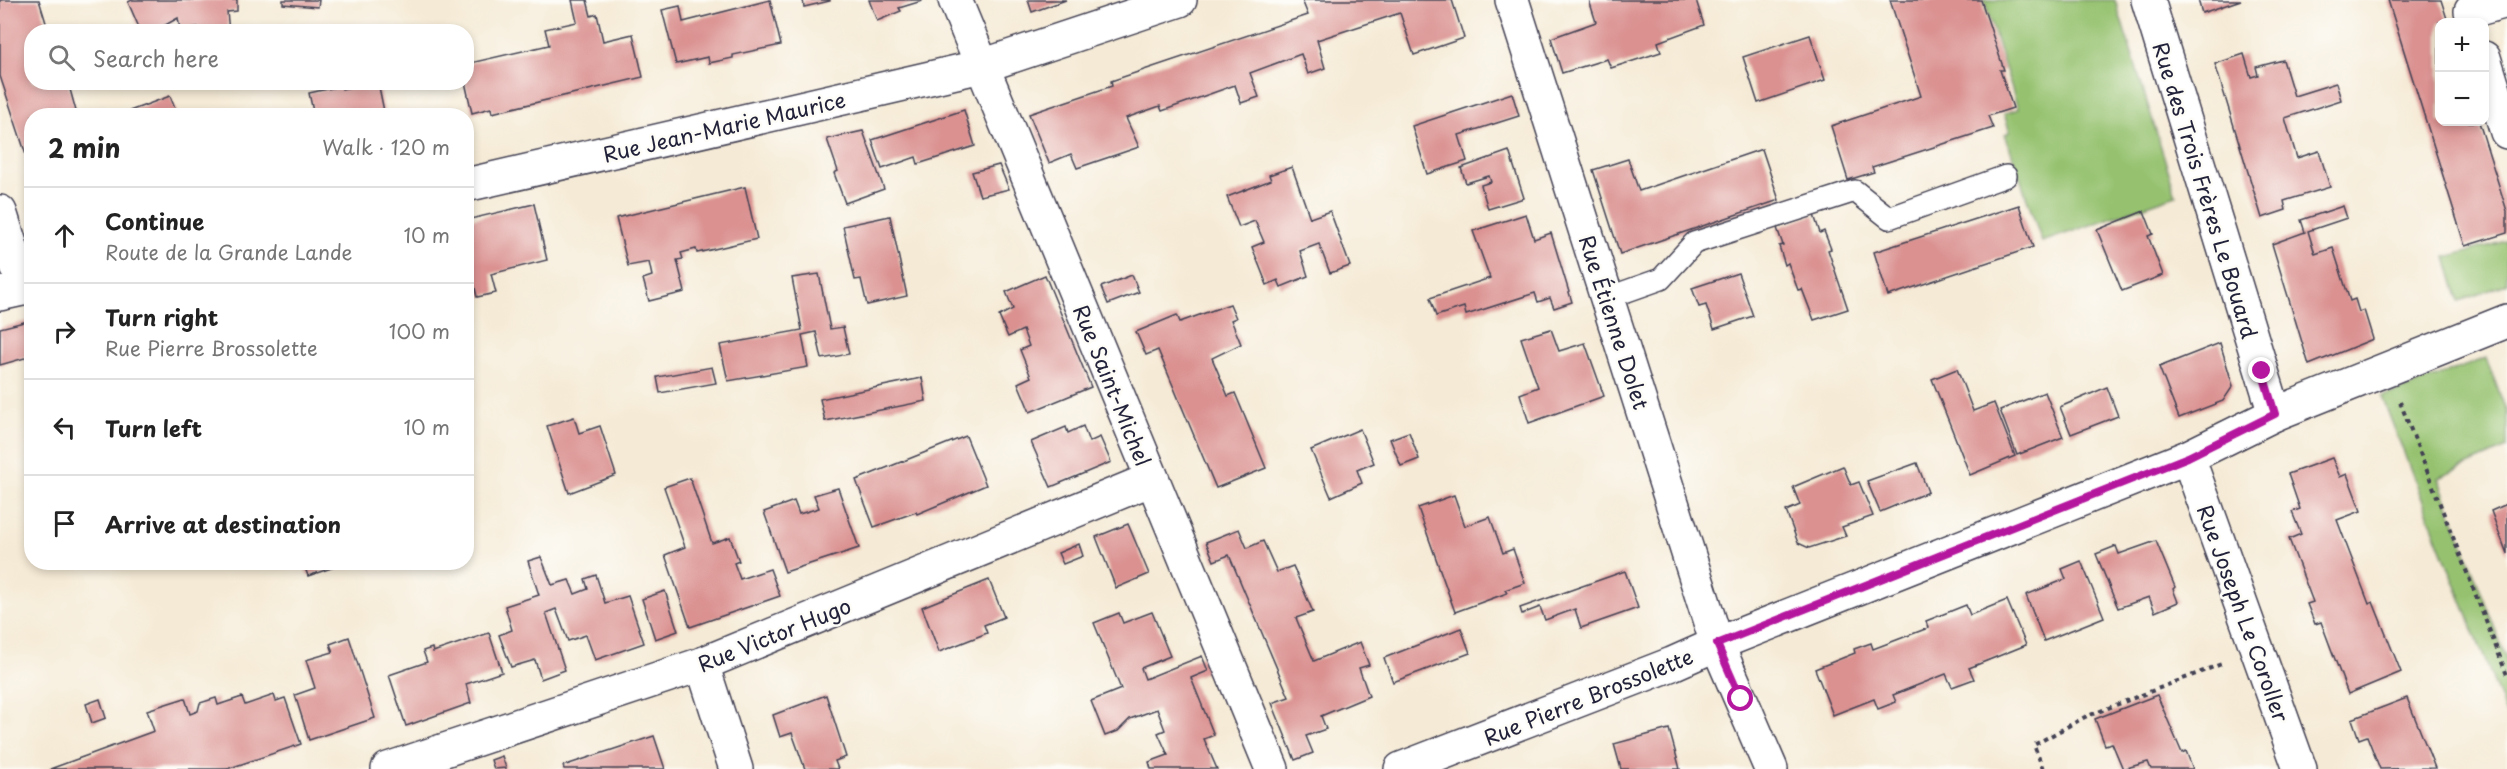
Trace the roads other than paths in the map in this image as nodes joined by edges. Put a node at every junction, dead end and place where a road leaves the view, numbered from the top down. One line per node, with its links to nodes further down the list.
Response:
1 (955, 0): 7 (street, Rue Saint-Michel)
2 (1180, 0): 7 (street, Rue Jean-Marie Maurice)
3 (1512, 0): 14 (street, Rue Étienne Dolet)
4 (2148, 0): 16 (street, Rue des Trois Frères Le Bouard)
5 (2507, 1): 6 (street)
6 (2470, 11)
7 (982, 66): 11 (street, Rue Jean-Marie Maurice); 18 (street, Rue Saint-Michel)
8 (2488, 72): 9 (street)
9 (2507, 132)
10 (2006, 176): 14 (lane)
11 (474, 183)
12 (0, 212): 13 (street)
13 (19, 290)
14 (1607, 298): 19 (street, Rue Étienne Dolet)
15 (2507, 321): 16 (street, Rue Pierre Brossolette)
16 (2275, 414): 17 (street, Rue Pierre Brossolette)
17 (2188, 457): 19 (street, Rue Pierre Brossolette); 26 (street, Rue Joseph Le Coroller)
18 (1152, 479): 20 (street, Rue Victor Hugo); 23 (street, Rue Saint-Michel)
19 (1717, 644): 24 (street, Rue Pierre Brossolette); 25 (street, Rue Étienne Dolet)
20 (702, 664): 21 (street, Rue Victor Hugo); 22 (street)
21 (388, 769)
22 (736, 769)
23 (1272, 769)
24 (1401, 769)
25 (1771, 769)
26 (2300, 769)

